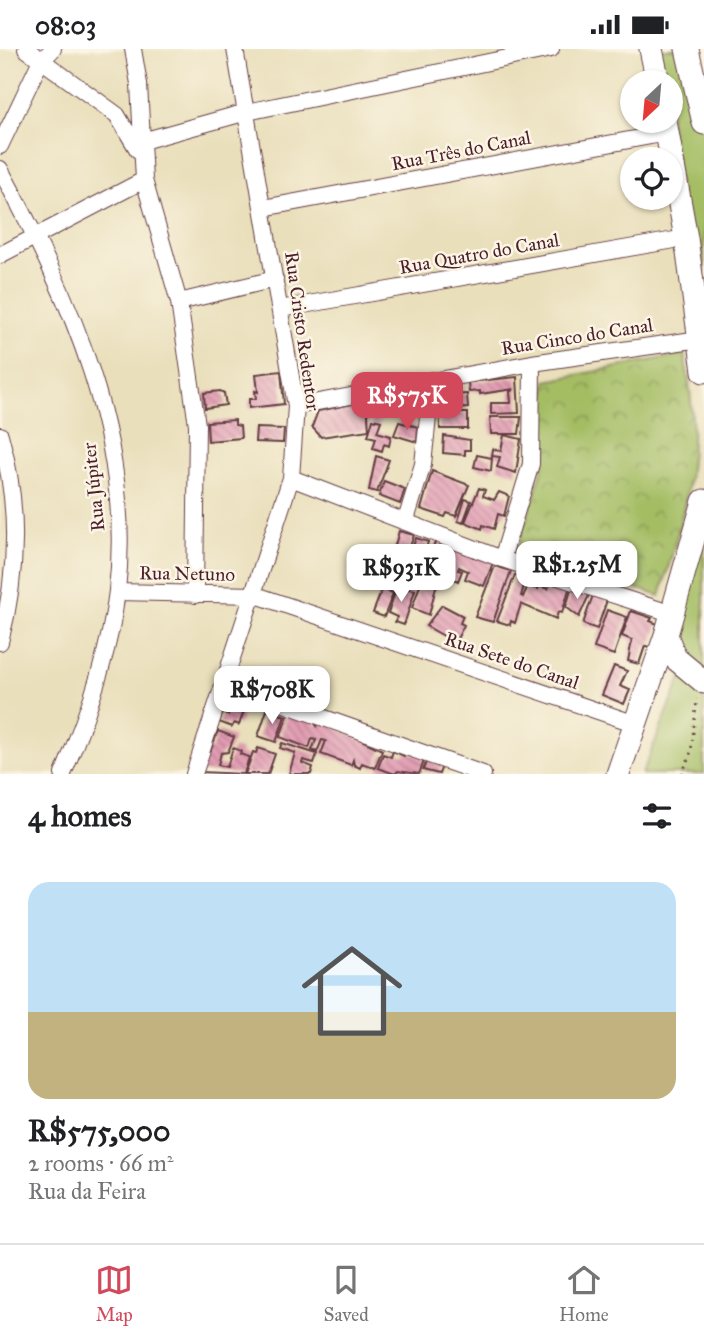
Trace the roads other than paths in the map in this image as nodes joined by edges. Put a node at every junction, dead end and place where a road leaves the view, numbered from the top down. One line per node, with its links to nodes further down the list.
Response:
1 (26, 49): 8 (street)
2 (53, 49): 8 (street)
3 (133, 49): 16 (street)
4 (235, 49): 11 (street, Rua Cristo Redentor)
5 (551, 49): 11 (street)
6 (651, 49): 9 (street)
7 (688, 49): 10 (street)
8 (40, 62): 15 (street); 16 (street)
9 (655, 70)
10 (699, 77): 12 (street)
11 (247, 112): 16 (street); 19 (street, Rua Cristo Redentor)
12 (704, 123)
13 (636, 133): 19 (street, Rua Três do Canal)
14 (667, 133): 21 (street)
15 (0, 146)
16 (139, 147): 18 (street)
17 (0, 169): 20 (street, Rua Júpiter)
18 (144, 180): 20 (street); 24 (street)
19 (263, 208): 23 (street, Rua Cristo Redentor)
20 (37, 237): 22 (street); 36 (street, Rua Júpiter)
21 (686, 238): 25 (street, Rua Quatro do Canal); 26 (street)
22 (0, 255)
23 (275, 279): 24 (street); 25 (street, Rua Cristo Redentor)
24 (179, 302): 37 (street)
25 (280, 309): 30 (street, Rua Cristo Redentor)
26 (700, 338): 27 (street, Rua Cinco do Canal); 28 (street)
27 (532, 363): 29 (street, Rua Cinco do Canal); 35 (street)
28 (704, 371)
29 (432, 380): 30 (street, Rua Cinco do Canal); 34 (street)
30 (296, 406): 32 (street, Rua Cristo Redentor)
31 (0, 435): 40 (street)
32 (291, 478): 34 (street); 38 (street, Rua Cristo Redentor)
33 (704, 501): 39 (street)
34 (406, 520): 35 (street)
35 (502, 559): 39 (street)
36 (117, 592): 37 (street, Rua Netuno); 44 (street, Rua Júpiter)
37 (195, 595): 38 (street, Rua Netuno)
38 (256, 595): 41 (street, Rua Cristo Redentor); 43 (street, Rua Sete do Canal)
39 (668, 624): 42 (street); 43 (street)
40 (0, 642)
41 (225, 683): 45 (street, Rua Cristo Redentor); 46 (street)
42 (701, 689)
43 (636, 724): 47 (street)
44 (63, 774)
45 (194, 774)
46 (483, 774)
47 (618, 774)

